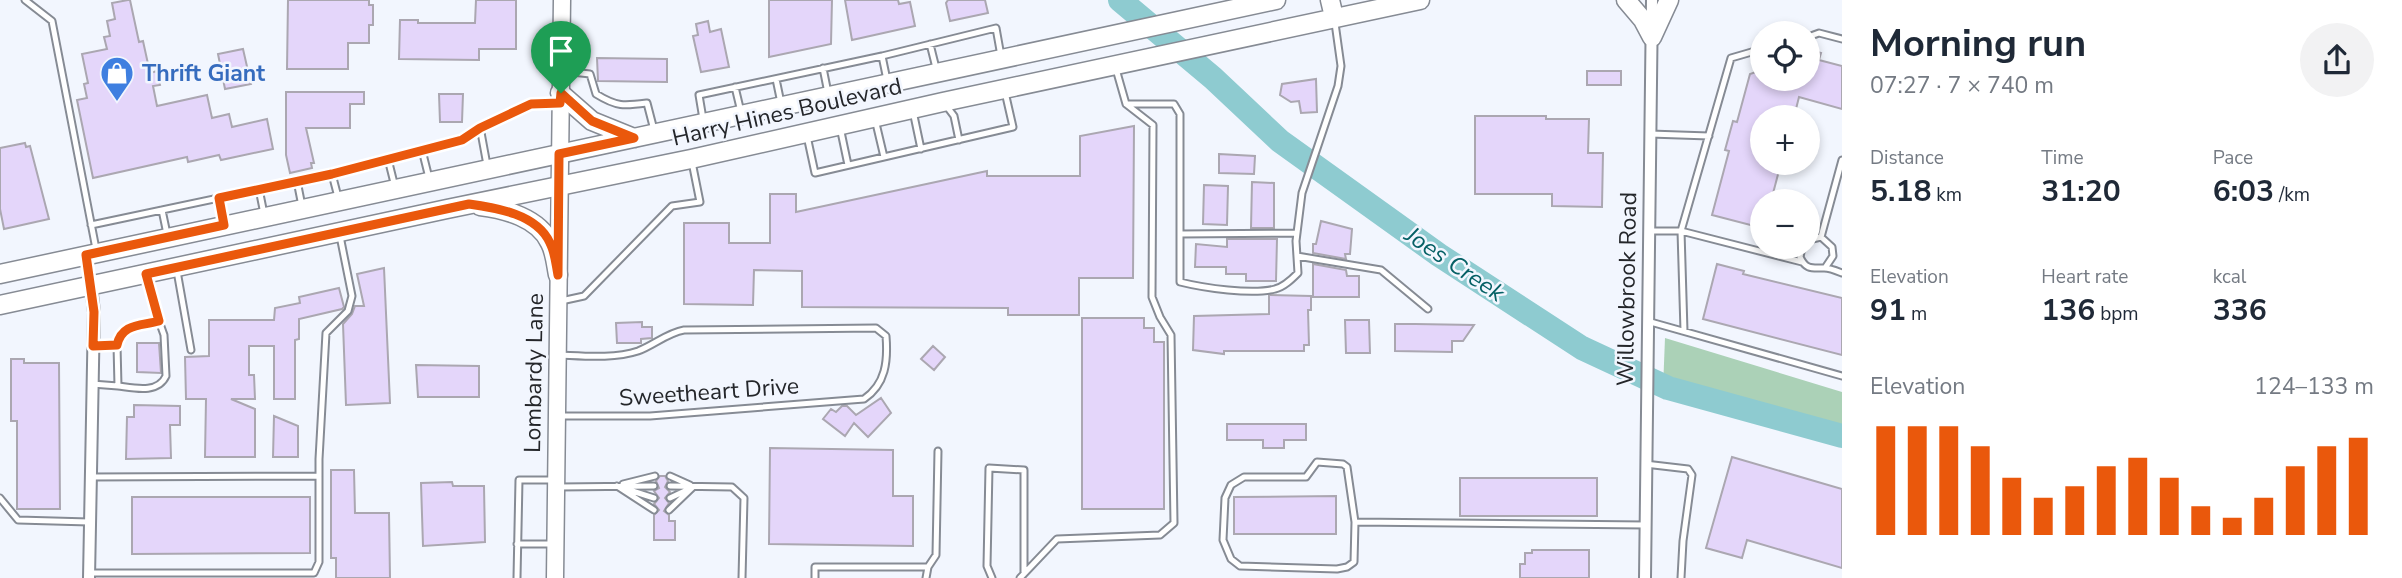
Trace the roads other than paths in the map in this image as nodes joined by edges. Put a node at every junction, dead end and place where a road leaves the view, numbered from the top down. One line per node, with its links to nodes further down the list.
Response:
1 (25, 0): 63 (lane)
2 (562, 0): 19 (main road, Lombardy Lane)
3 (1276, 0): 10 (main road, Harry Hines Boulevard)
4 (1420, 0): 8 (main road, Harry Hines Boulevard)
5 (1626, 0): 11 (main road)
6 (1652, 0): 11 (street, Willowbrook Road)
7 (1669, 0): 11 (main road)
8 (1332, 9): 17 (main road, Harry Hines Boulevard); 68 (lane)
9 (1820, 33): 12 (lane)
10 (1107, 36): 16 (main road, Harry Hines Boulevard); 17 (main road)
11 (1651, 37): 38 (street, Willowbrook Road)
12 (1842, 39)
13 (930, 44): 15 (lane); 16 (lane); 20 (lane)
14 (1750, 52): 39 (lane)
15 (881, 56): 18 (lane); 22 (lane)
16 (1002, 58): 20 (main road, Harry Hines Boulevard)
17 (1115, 66): 24 (main road, Harry Hines Boulevard); 28 (lane)
18 (823, 68): 21 (lane); 25 (lane)
19 (561, 71): 26 (main road, Lombardy Lane); 36 (lane)
20 (937, 72): 22 (main road, Harry Hines Boulevard); 27 (main road)
21 (776, 79): 23 (lane); 29 (lane)
22 (887, 82): 25 (main road, Harry Hines Boulevard)
23 (735, 87): 31 (lane); 33 (lane)
24 (1004, 89): 27 (main road, Harry Hines Boulevard); 41 (lane)
25 (829, 96): 29 (main road, Harry Hines Boulevard)
26 (560, 98): 35 (lane); 40 (main road); 44 (main road, Lombardy Lane)
27 (943, 102): 30 (main road, Harry Hines Boulevard); 41 (lane)
28 (1126, 104): 69 (lane); 120 (lane)
29 (782, 106): 31 (main road, Harry Hines Boulevard)
30 (912, 109): 32 (main road, Harry Hines Boulevard); 42 (lane)
31 (742, 114): 33 (main road, Harry Hines Boulevard)
32 (875, 117): 34 (main road, Harry Hines Boulevard); 45 (lane)
33 (704, 122): 36 (main road, Harry Hines Boulevard)
34 (839, 125): 37 (main road, Harry Hines Boulevard); 49 (lane)
35 (480, 128): 43 (lane); 50 (lane)
36 (655, 133): 40 (main road, Harry Hines Boulevard)
37 (806, 133): 47 (main road, Harry Hines Boulevard); 49 (lane)
38 (1650, 134): 39 (lane); 65 (street, Willowbrook Road)
39 (1709, 136): 66 (lane)
40 (634, 138): 44 (main road, Harry Hines Boulevard)
41 (959, 140): 42 (lane)
42 (921, 149): 45 (lane)
43 (422, 150): 46 (lane); 52 (lane)
44 (559, 154): 50 (main road, Harry Hines Boulevard); 54 (main road, Lombardy Lane)
45 (884, 157): 49 (lane)
46 (388, 159): 51 (lane); 55 (lane)
47 (691, 159): 54 (main road, Harry Hines Boulevard); 83 (lane)
48 (1842, 160): 71 (lane)
49 (848, 165)
50 (487, 168): 52 (main road, Harry Hines Boulevard)
51 (332, 174): 53 (lane); 58 (lane)
52 (430, 180): 55 (main road, Harry Hines Boulevard)
53 (297, 181): 56 (lane); 60 (lane)
54 (559, 186): 59 (main road, Harry Hines Boulevard); 81 (main road, Lombardy Lane)
55 (396, 188): 58 (main road, Harry Hines Boulevard)
56 (259, 189): 57 (lane); 62 (lane)
57 (219, 198): 61 (lane); 64 (lane)
58 (338, 201): 60 (main road, Harry Hines Boulevard)
59 (469, 204): 67 (main road, Harry Hines Boulevard); 81 (main road)
60 (303, 208): 62 (main road, Harry Hines Boulevard)
61 (162, 210): 63 (lane); 70 (lane)
62 (265, 216): 64 (main road, Harry Hines Boulevard)
63 (91, 225): 72 (lane)
64 (224, 225): 70 (main road, Harry Hines Boulevard)
65 (1649, 231): 66 (lane); 87 (street, Willowbrook Road)
66 (1681, 231): 75 (lane); 88 (lane)
67 (340, 233): 76 (main road, Harry Hines Boulevard); 102 (lane)
68 (1297, 233): 69 (lane); 73 (lane)
69 (1180, 234): 73 (lane)
70 (168, 237): 72 (main road, Harry Hines Boulevard)
71 (1821, 237): 77 (lane)
72 (91, 254): 79 (main road, Harry Hines Boulevard); 82 (main road)
73 (1297, 256): 85 (lane)
74 (1801, 259): 75 (lane)
75 (1802, 262): 77 (lane)
76 (176, 268): 80 (main road, Harry Hines Boulevard); 91 (lane)
77 (1825, 268): 78 (lane)
78 (1842, 273)
79 (0, 274)
80 (146, 274): 82 (main road, Harry Hines Boulevard); 86 (lane)
81 (558, 275): 83 (main road, Lombardy Lane)
82 (91, 286): 84 (main road, Harry Hines Boulevard); 90 (street)
83 (558, 302): 92 (main road, Lombardy Lane)
84 (0, 305)
85 (1428, 309)
86 (159, 321): 89 (lane); 95 (lane)
87 (1647, 321): 88 (lane); 98 (street, Willowbrook Road)
88 (1684, 331): 93 (lane)
89 (117, 345): 90 (lane); 95 (lane)
90 (93, 346): 94 (street)
91 (191, 350)
92 (557, 355): 96 (main road, Lombardy Lane); 96 (lane, Sweetheart Drive)
93 (1842, 376)
94 (92, 384): 95 (lane); 101 (street)
95 (118, 386)
96 (556, 416): 103 (main road, Lombardy Lane)
97 (938, 451): 118 (lane)
98 (1646, 464): 115 (street, Willowbrook Road); 128 (lane)
99 (655, 476): 104 (lane)
100 (670, 476): 107 (lane)
101 (90, 477): 102 (lane); 113 (street)
102 (319, 477): 119 (lane)
103 (556, 484): 104 (lane); 116 (main road, Lombardy Lane); 117 (lane)
104 (617, 486): 105 (lane); 109 (lane); 111 (lane)
105 (654, 486)
106 (670, 486): 107 (lane)
107 (693, 487): 110 (lane); 112 (lane); 123 (lane)
108 (0, 498): 113 (lane)
109 (654, 498)
110 (670, 498)
111 (654, 510)
112 (669, 510)
113 (89, 522): 119 (street)
114 (1355, 522): 114 (lane); 115 (lane)
115 (1645, 525): 127 (street, Willowbrook Road)
116 (555, 543): 117 (lane); 122 (main road, Lombardy Lane)
117 (517, 544): 121 (lane)
118 (928, 568): 124 (lane); 125 (lane)
119 (89, 575)
120 (1022, 576): 126 (lane)
121 (517, 578)
122 (555, 578)
123 (742, 578)
124 (815, 578)
125 (926, 578)
126 (992, 578)
127 (1645, 578)
128 (1682, 578)

